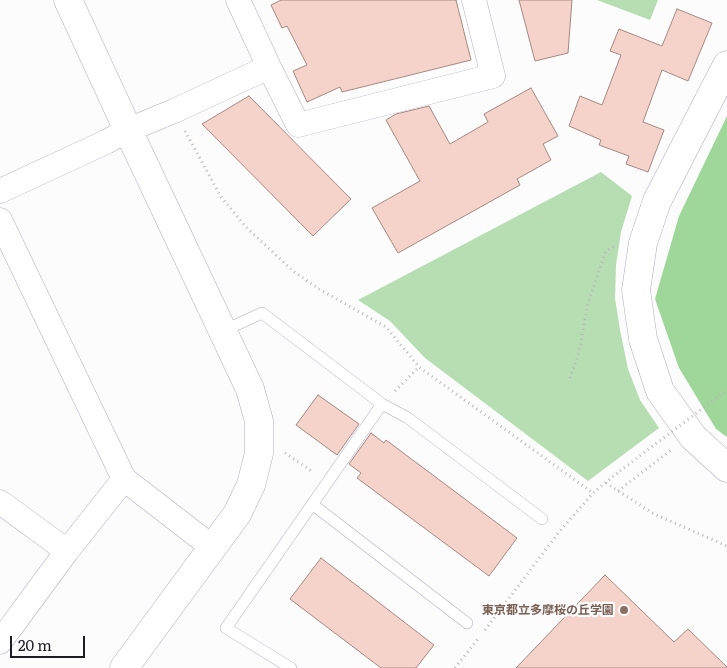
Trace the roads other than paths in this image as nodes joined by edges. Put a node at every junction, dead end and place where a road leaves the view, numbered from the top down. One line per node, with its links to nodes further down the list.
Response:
1 (68, 0): 6 (street)
2 (474, 0): 5 (street)
3 (244, 2): 5 (street)
4 (727, 65): 11 (street)
5 (269, 67): 6 (street)
6 (128, 130): 7 (street); 9 (street)
7 (0, 191)
8 (0, 220): 12 (street)
9 (223, 331): 10 (lane); 16 (street)
10 (382, 404): 14 (lane); 15 (lane)
11 (727, 468)
12 (124, 479): 16 (street); 17 (street)
13 (0, 502): 17 (street)
14 (312, 504): 18 (lane); 21 (lane)
15 (542, 519)
16 (212, 547): 20 (street)
17 (67, 551): 19 (street)
18 (467, 623)
19 (0, 642)
20 (124, 668)
21 (292, 668)

